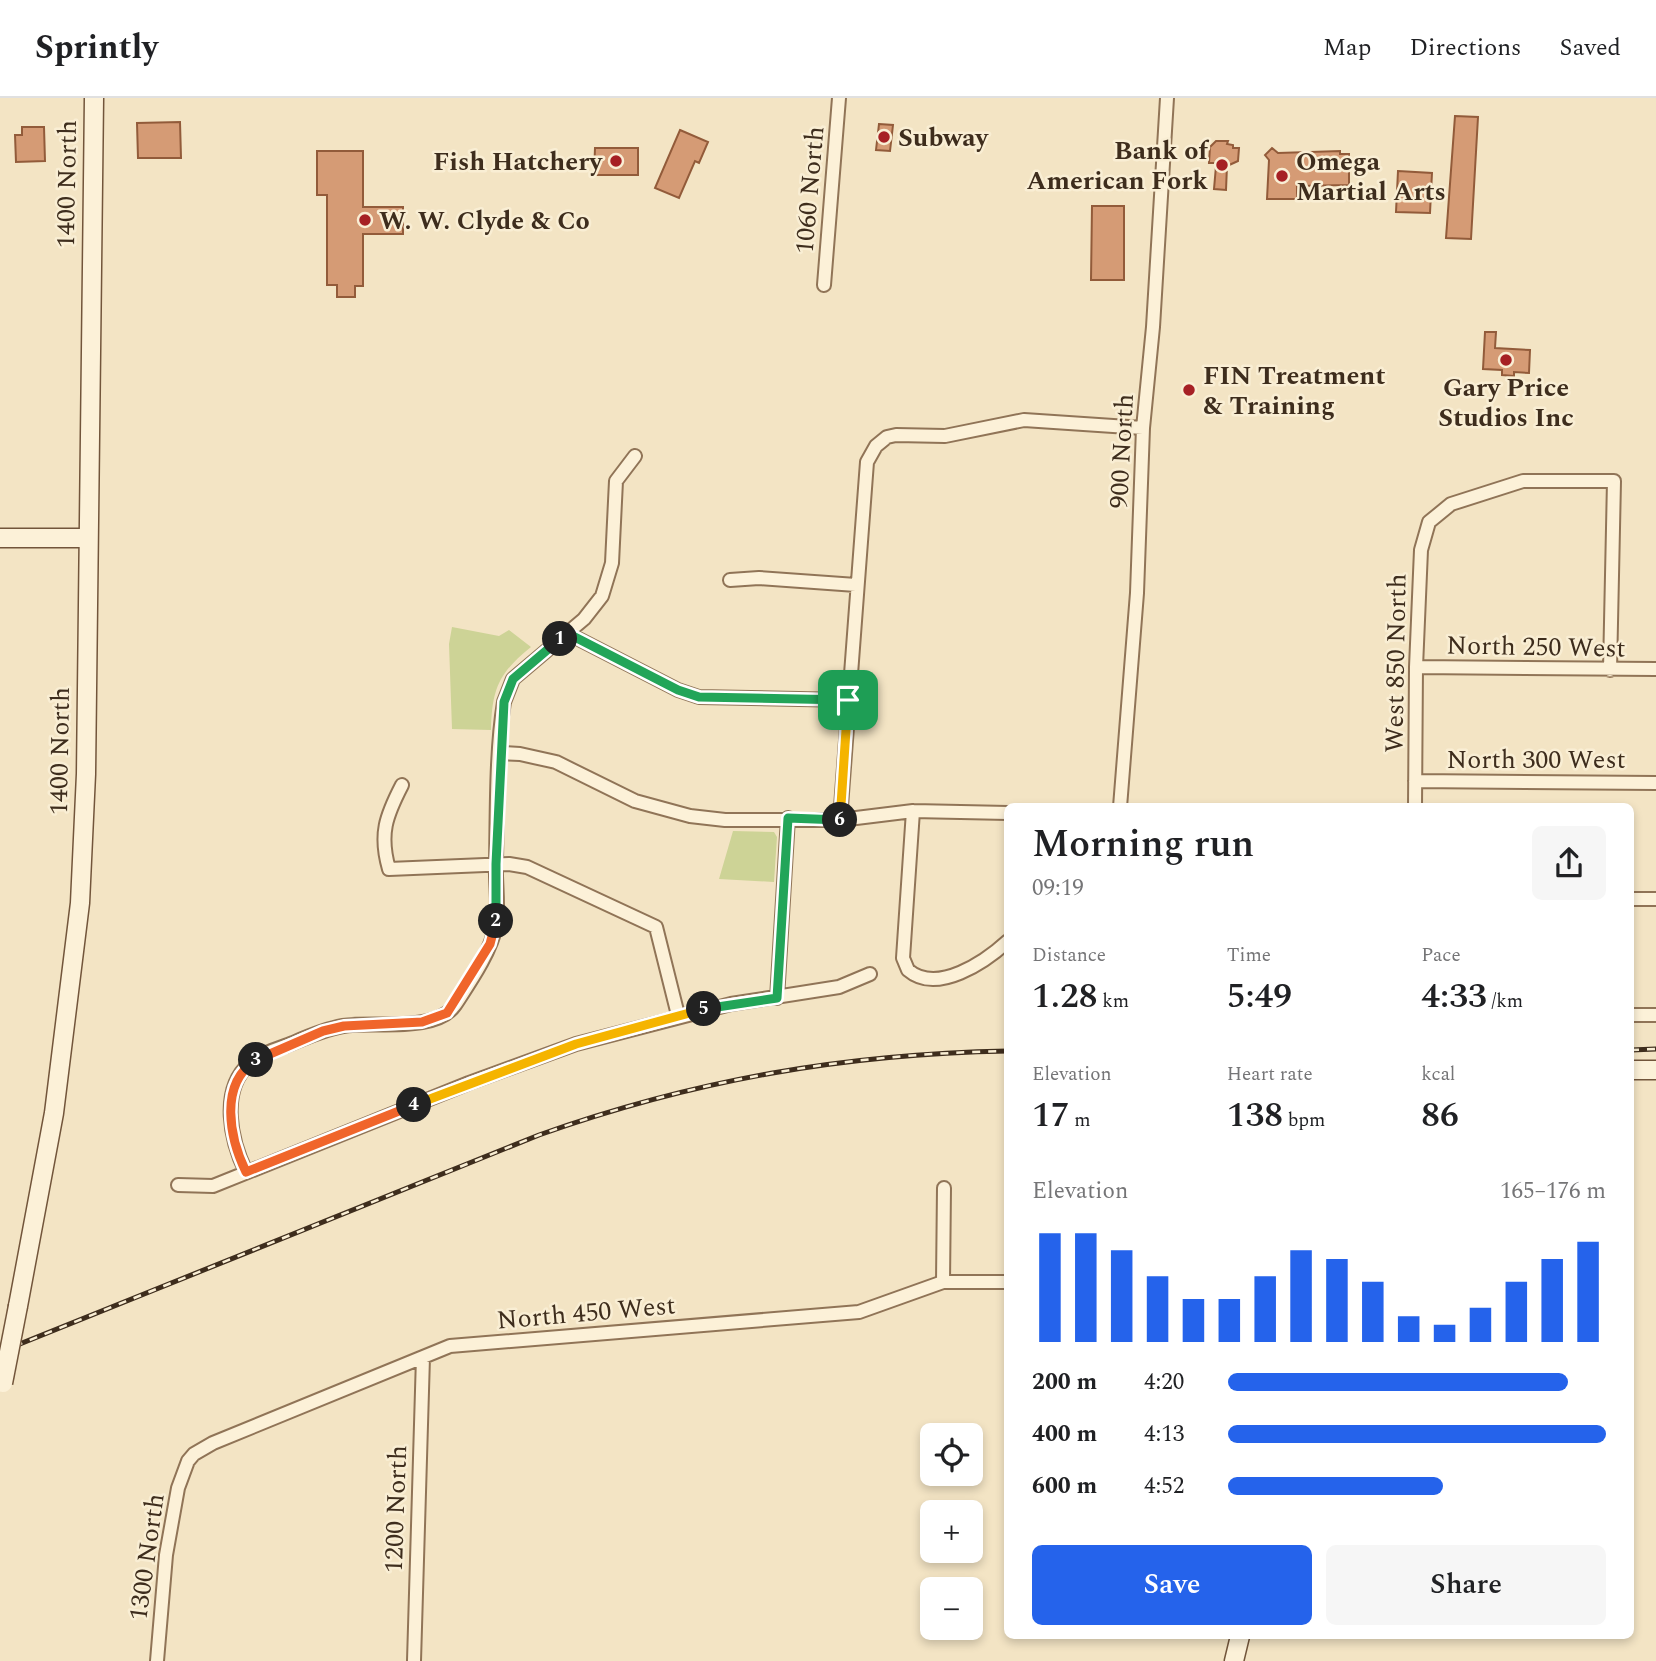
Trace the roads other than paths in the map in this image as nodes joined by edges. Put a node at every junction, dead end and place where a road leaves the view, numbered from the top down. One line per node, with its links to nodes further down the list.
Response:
1 (94, 98): 8 (main road, 1400 North)
2 (839, 98): 4 (street, 1060 North)
3 (1167, 98): 5 (street, 900 North)
4 (824, 285)
5 (1143, 428): 10 (street); 20 (street, 900 North)
6 (635, 456): 11 (street)
7 (0, 538): 8 (main road)
8 (87, 538): 43 (main road, 1400 North, bridge)
9 (730, 579): 10 (street)
10 (856, 585): 15 (street)
11 (567, 633): 15 (street); 16 (street)
12 (1416, 667): 14 (street, North 250 West); 14 (street, West 850 North); 17 (street, West 850 North)
13 (1656, 669): 14 (street, North 250 West)
14 (1610, 670)
15 (848, 700): 25 (street)
16 (501, 753): 24 (street); 26 (street)
17 (1415, 781): 18 (street, North 300 West); 21 (street, West 850 North)
18 (1656, 783)
19 (401, 785): 26 (street)
20 (1120, 803)
21 (1415, 803)
22 (913, 811): 23 (street); 25 (street); 29 (street)
23 (1004, 813)
24 (788, 818): 25 (street); 31 (street)
25 (840, 820)
26 (496, 864): 32 (street); 37 (street)
27 (1634, 899): 28 (street)
28 (1656, 899)
29 (1004, 943)
30 (870, 974): 31 (street)
31 (777, 998): 32 (street)
32 (678, 1015): 37 (street)
33 (1634, 1015): 34 (street)
34 (1656, 1015)
35 (1634, 1070): 36 (main road)
36 (1656, 1070)
37 (246, 1172): 38 (street)
38 (178, 1185)
39 (944, 1188): 40 (street)
40 (943, 1282): 41 (street, North 450 West); 42 (street, North 450 West)
41 (1004, 1282)
42 (423, 1357): 44 (street, North 450 West); 47 (street, 1200 North)
43 (1, 1391)
44 (188, 1461): 46 (street, 1300 North)
45 (1239, 1639): 48 (main road)
46 (157, 1661)
47 (414, 1661)
48 (1234, 1661)

